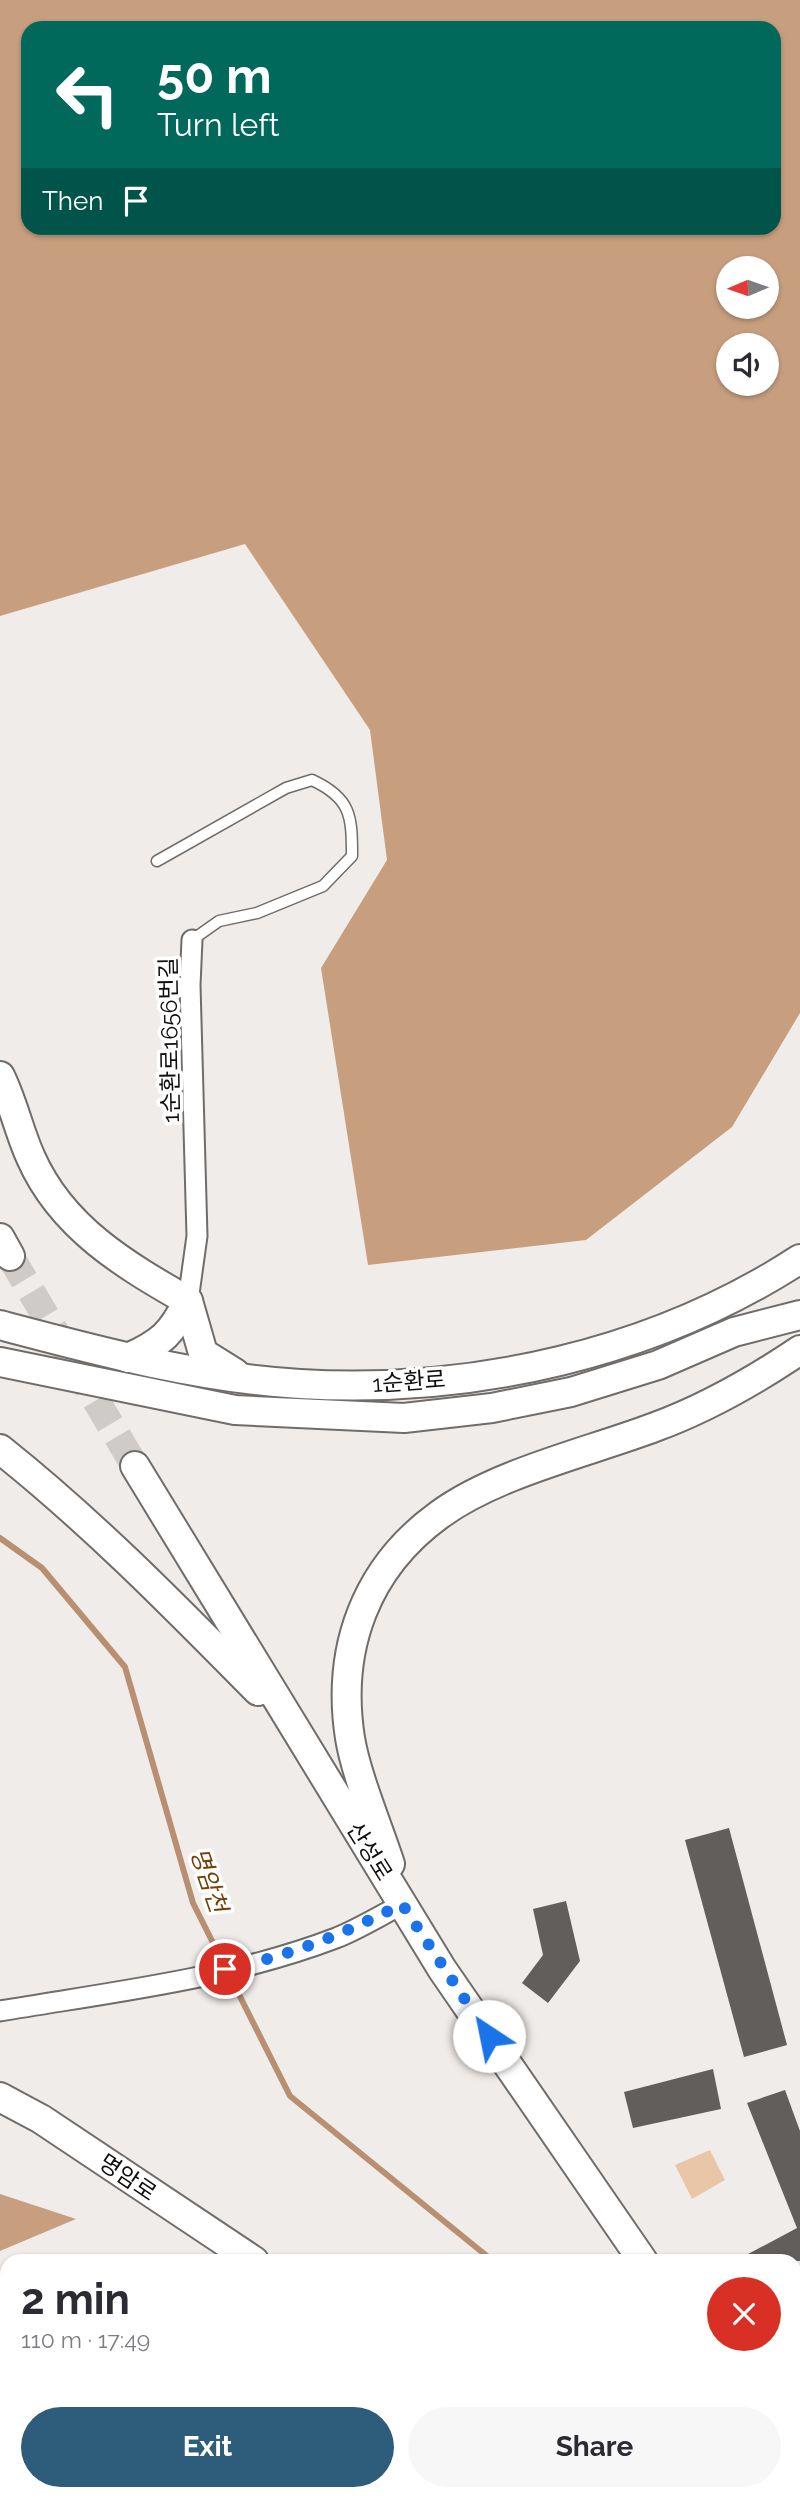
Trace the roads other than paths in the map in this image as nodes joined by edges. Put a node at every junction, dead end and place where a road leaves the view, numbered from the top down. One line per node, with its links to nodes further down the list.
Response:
1 (157, 860): 2 (lane, 1순환로1656번길)
2 (192, 940): 5 (street, 1순환로1656번길)
3 (0, 1076): 5 (main road)
4 (800, 1259): 11 (main road, 1순환로)
5 (188, 1301): 9 (main road); 11 (main road)
6 (800, 1315): 10 (main road, 1순환로)
7 (0, 1325): 9 (main road, 1순환로)
8 (800, 1350): 15 (main road)
9 (128, 1358): 11 (main road, 1순환로)
10 (0, 1362)
11 (240, 1377)
12 (0, 1449): 14 (main road)
13 (135, 1466): 14 (main road, 산성로)
14 (291, 1724): 15 (main road, 산성로)
15 (402, 1904): 16 (street); 19 (main road, 산성로)
16 (0, 2011)
17 (0, 2097): 18 (main road, 명암로)
18 (244, 2254)
19 (638, 2254)

